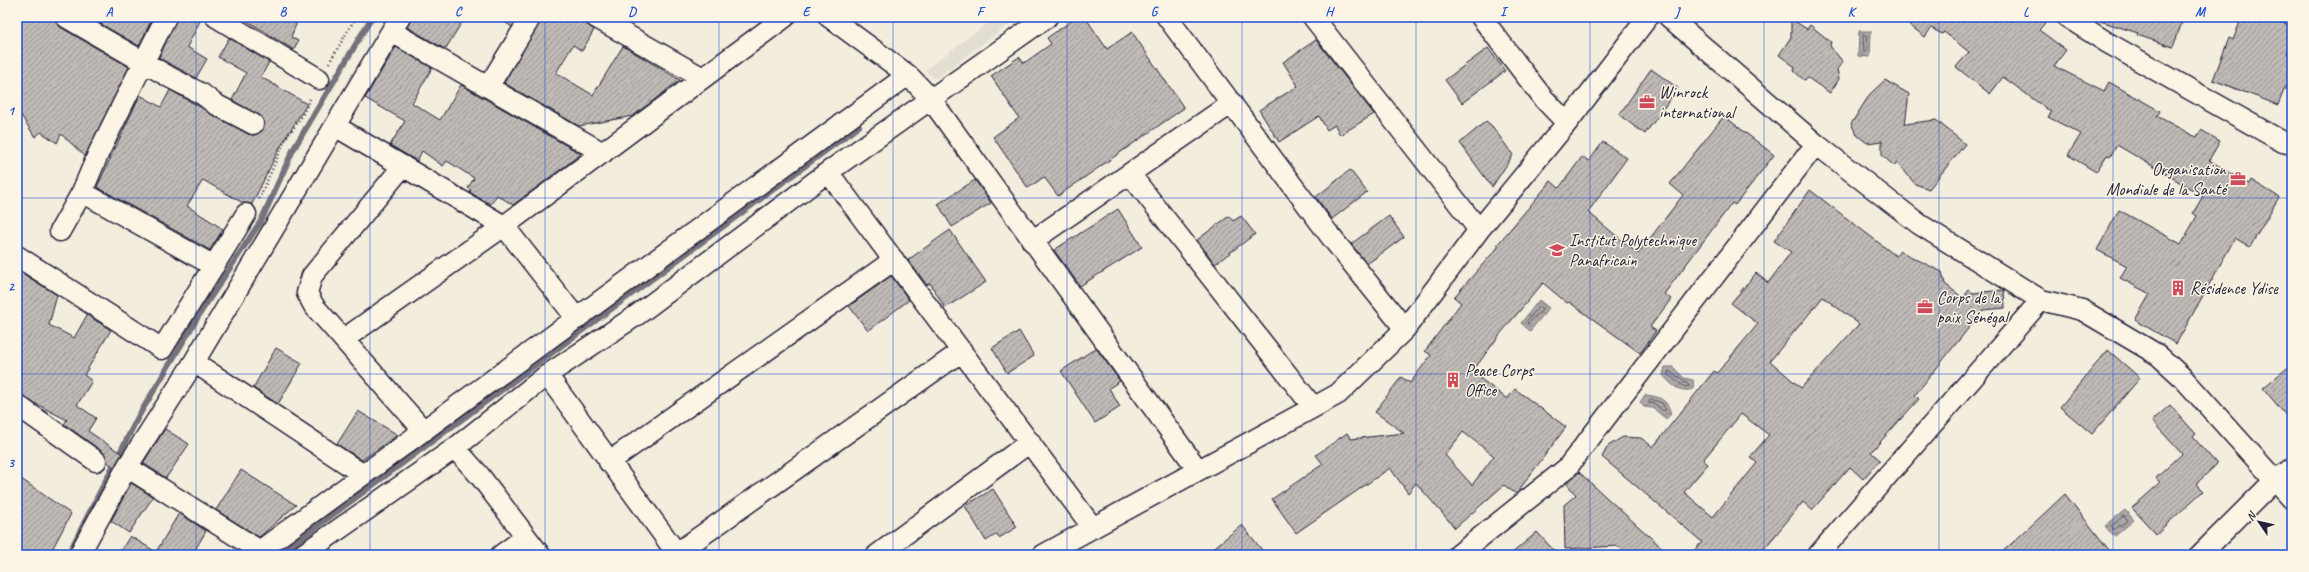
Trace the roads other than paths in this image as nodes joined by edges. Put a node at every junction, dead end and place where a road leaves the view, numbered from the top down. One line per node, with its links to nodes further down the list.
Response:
1 (66, 17): 16 (street)
2 (166, 17): 16 (street)
3 (216, 17): 19 (street)
4 (531, 17): 20 (street)
5 (595, 17): 18 (street)
6 (785, 17): 18 (street)
7 (829, 17): 17 (street)
8 (1047, 17): 21 (street)
9 (1313, 17): 35 (street)
10 (1481, 17): 23 (street)
11 (1669, 17): 26 (street)
12 (2067, 17): 27 (street)
13 (1173, 19): 22 (street)
14 (1643, 20): 23 (street)
15 (396, 24): 20 (street); 25 (street)
16 (142, 62): 24 (street); 32 (street)
17 (908, 75): 21 (street); 42 (street)
18 (703, 78): 28 (street)
19 (319, 80)
20 (488, 87): 28 (street)
21 (930, 98): 30 (street); 37 (street)
22 (1232, 103): 31 (street); 43 (street)
23 (1567, 123): 35 (street)
24 (253, 124)
25 (335, 126): 29 (street); 46 (street)
26 (1816, 144): 41 (street); 71 (street)
27 (2292, 144)
28 (603, 153): 34 (street)
29 (404, 166): 34 (street); 44 (street)
30 (828, 172): 39 (street); 47 (street)
31 (1130, 174): 37 (street); 49 (street)
32 (82, 192): 36 (street); 40 (street)
33 (246, 214): 40 (street)
34 (504, 226): 42 (street); 44 (street)
35 (1479, 230): 43 (street)
36 (60, 231)
37 (1032, 241): 57 (street)
38 (17, 256): 40 (street)
39 (894, 260): 45 (street); 54 (street)
40 (214, 266)
41 (2041, 300): 59 (street); 72 (street)
42 (576, 319): 50 (street)
43 (1405, 329): 49 (street)
44 (344, 339): 50 (street)
45 (962, 351): 51 (street); 64 (street)
46 (194, 362): 55 (street); 58 (street)
47 (547, 375): 52 (street); 54 (street)
48 (17, 405): 53 (street)
49 (1313, 407): 57 (street)
50 (424, 431): 58 (street)
51 (1030, 442): 61 (street); 69 (street)
52 (455, 448): 62 (street); 66 (street)
53 (96, 461)
54 (609, 462): 64 (street)
55 (127, 467): 63 (street); 65 (street)
56 (2292, 469): 59 (street)
57 (1198, 470): 61 (street)
58 (362, 474): 63 (street)
59 (2275, 480): 60 (street); 73 (street)
60 (2292, 499)
61 (1093, 528): 70 (street)
62 (526, 537): 67 (street); 68 (street)
63 (257, 553)
64 (677, 554)
65 (79, 555)
66 (302, 555)
67 (502, 555)
68 (540, 555)
69 (877, 555)
70 (1043, 555)
71 (1458, 555)
72 (1818, 555)
73 (2200, 555)

